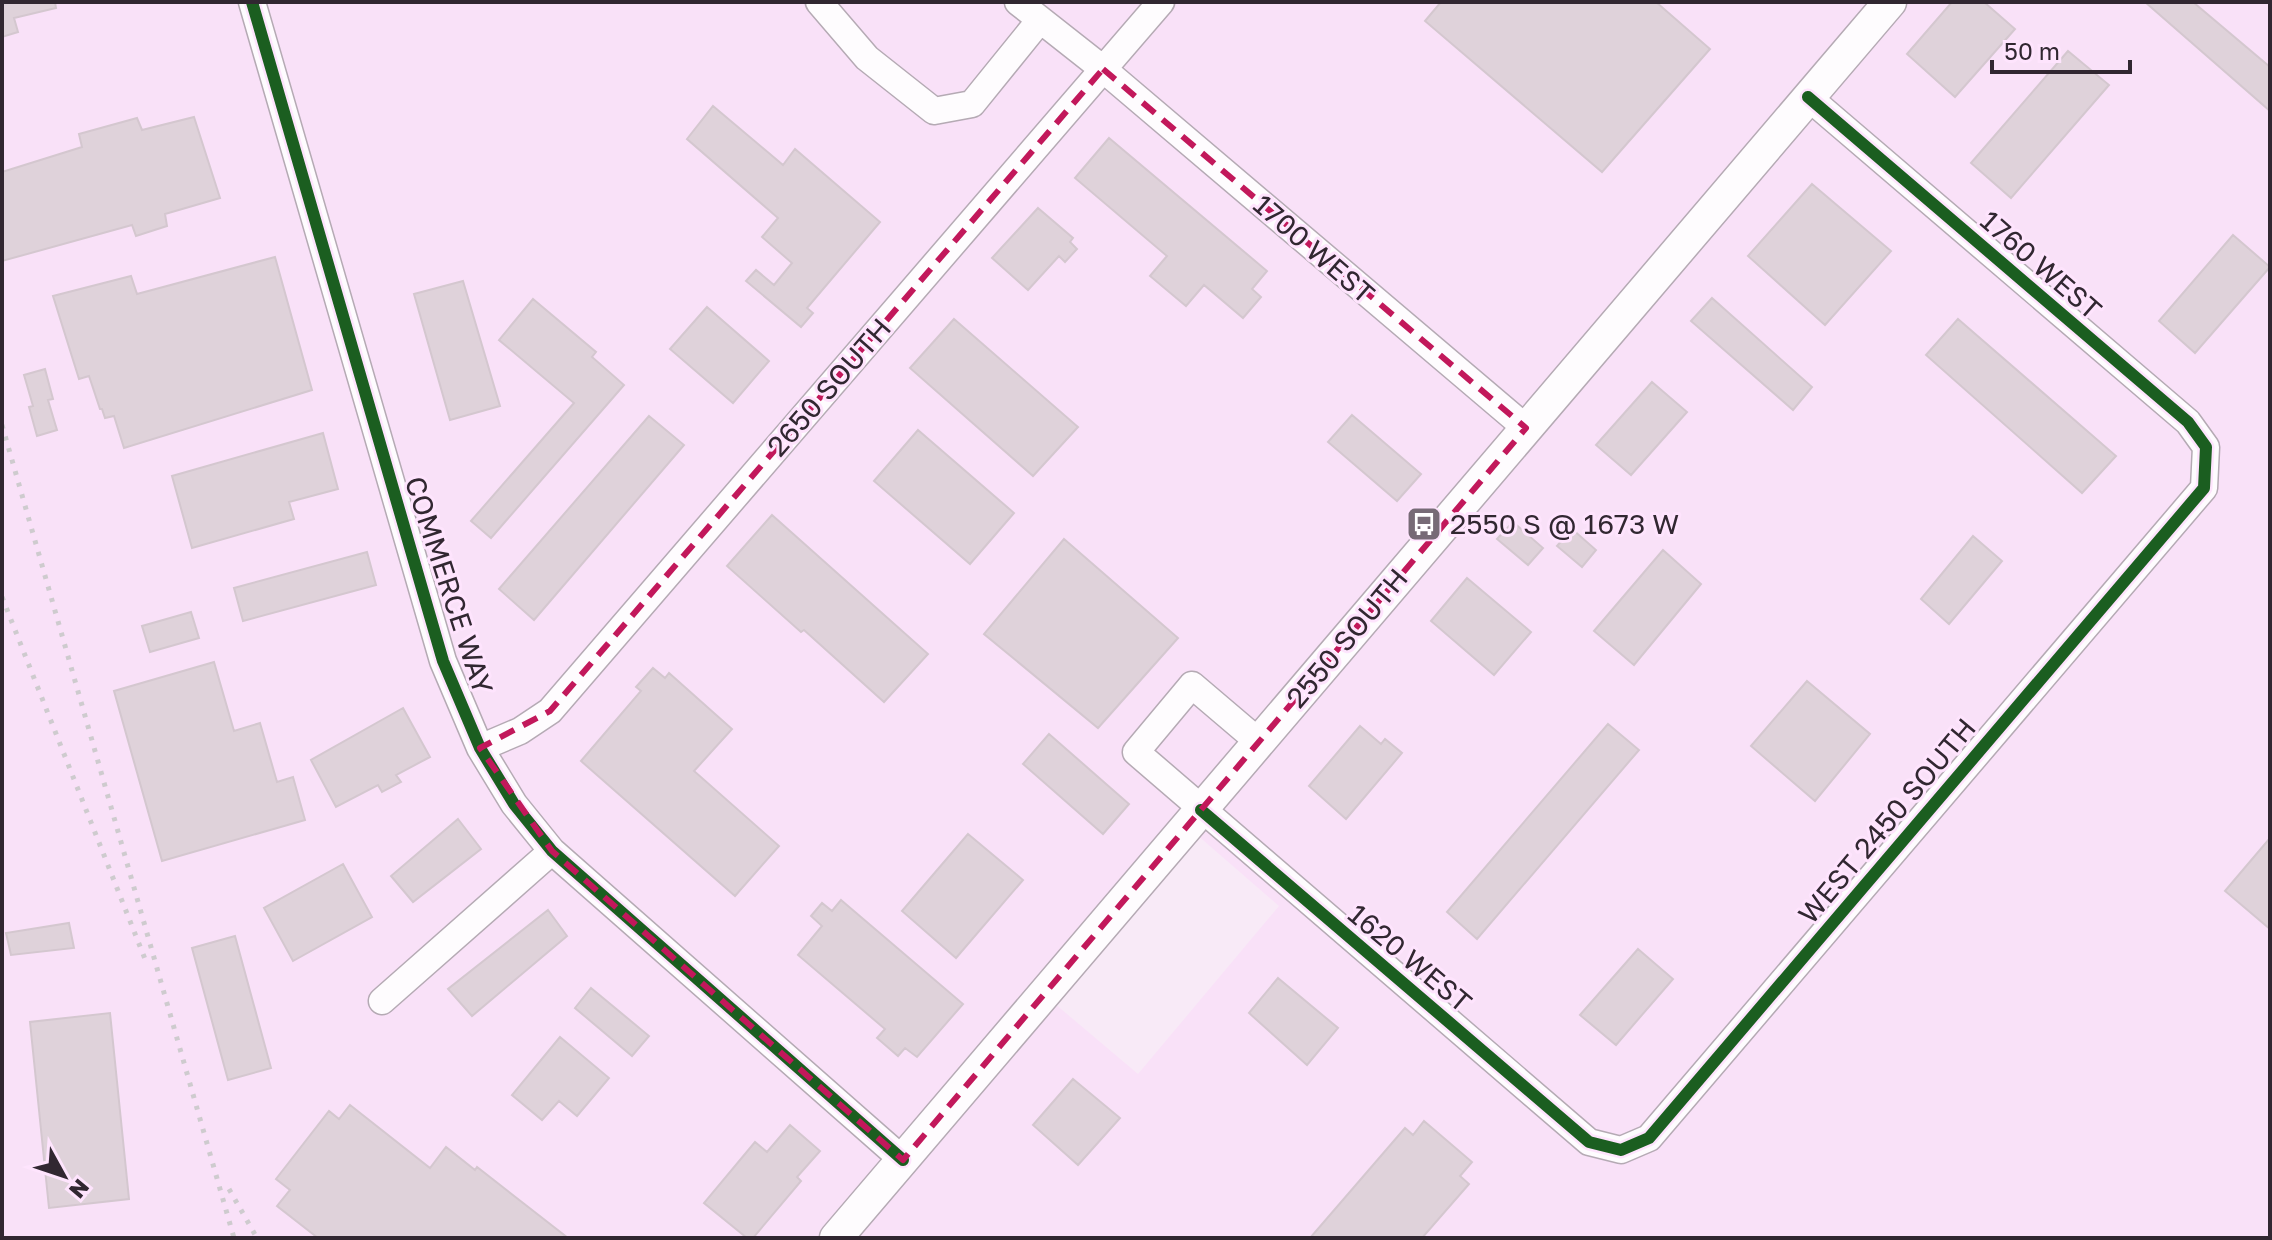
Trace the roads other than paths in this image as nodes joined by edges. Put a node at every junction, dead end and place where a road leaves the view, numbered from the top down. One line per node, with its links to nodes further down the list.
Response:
1 (252, 2): 12 (street, COMMERCE WAY)
2 (819, 2): 6 (street)
3 (1018, 2): 6 (street, 1700 WEST)
4 (1161, 2): 7 (street, 2650 SOUTH)
5 (1890, 2): 8 (main road, 2550 SOUTH)
6 (1040, 20): 7 (street, 1700 WEST)
7 (1103, 69): 9 (street, 1700 WEST); 12 (street, 2650 SOUTH)
8 (1808, 97): 9 (main road, 2550 SOUTH); 10 (street, 1760 WEST)
9 (1526, 428): 11 (main road, 2550 SOUTH)
10 (2204, 488): 16 (street, WEST 2450 SOUTH)
11 (1259, 742): 13 (main road, 2550 SOUTH); 13 (street, 1620 WEST)
12 (480, 748): 14 (street, COMMERCE WAY)
13 (1201, 810): 16 (street, 1620 WEST); 17 (main road, 2550 SOUTH)
14 (552, 851): 15 (street); 17 (street, COMMERCE WAY)
15 (382, 1001)
16 (1589, 1142)
17 (903, 1160): 18 (main road, 2550 SOUTH)
18 (837, 1238)

